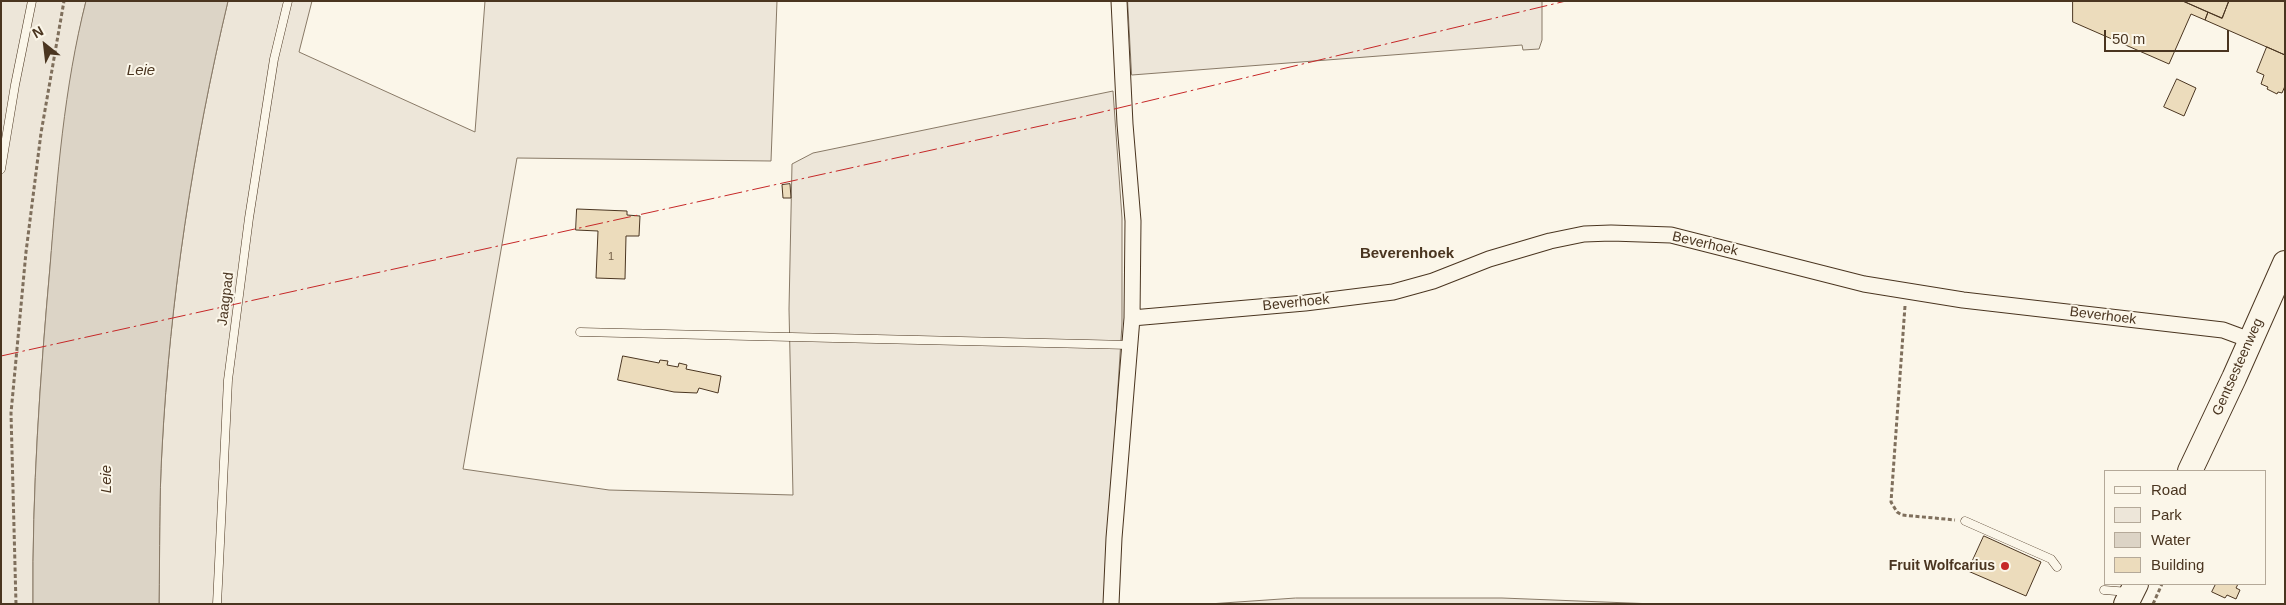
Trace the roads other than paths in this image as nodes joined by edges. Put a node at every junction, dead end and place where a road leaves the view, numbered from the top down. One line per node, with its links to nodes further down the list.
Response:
1 (32, 1): 4 (lane)
2 (288, 1): 15 (lane, Jaagpad)
3 (1119, 1): 6 (street)
4 (1, 169)
5 (2285, 263): 8 (main road, Gentsesteenweg)
6 (1132, 318): 8 (street, Beverhoek); 9 (street)
7 (580, 332): 9 (lane)
8 (2250, 340): 10 (main road, Gentsesteenweg)
9 (1130, 345): 16 (street)
10 (2190, 470)
11 (1965, 521): 12 (lane)
12 (2057, 567)
13 (2104, 590): 14 (lane)
14 (2131, 596)
15 (217, 604)
16 (1112, 604)

